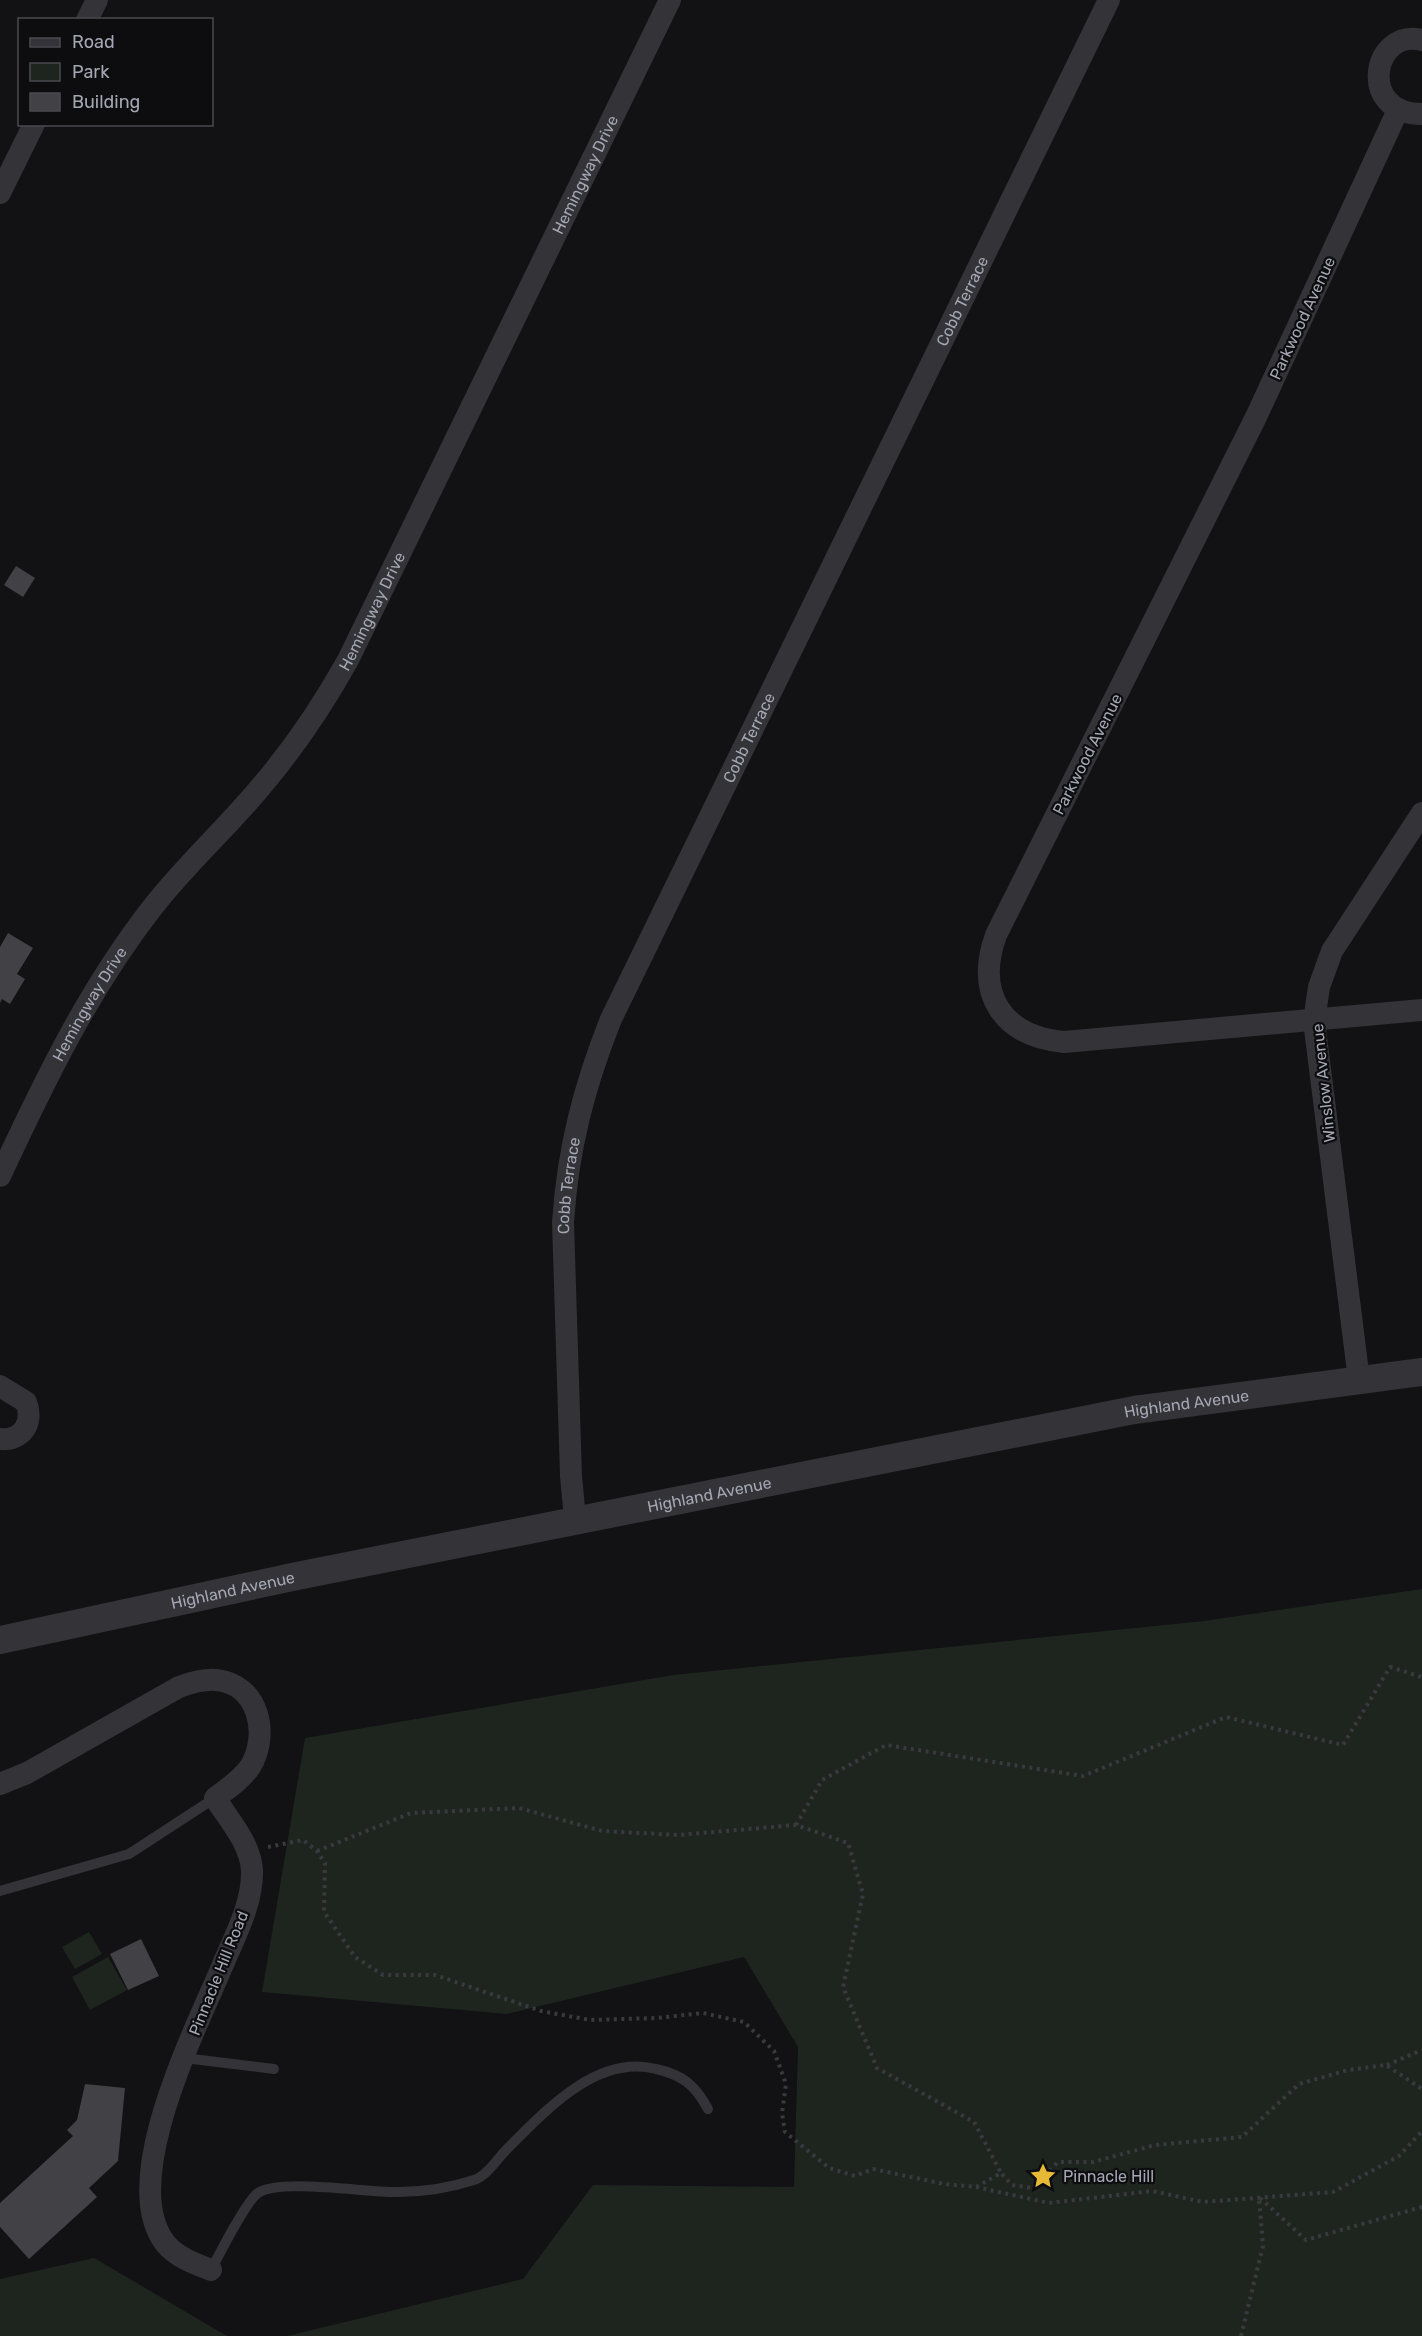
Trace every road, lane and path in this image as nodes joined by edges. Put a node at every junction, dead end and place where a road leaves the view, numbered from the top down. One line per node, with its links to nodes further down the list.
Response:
1 (97, 0): 4 (street)
2 (670, 0): 13 (street, Hemingway Drive)
3 (1109, 0): 18 (street, Cobb Terrace)
4 (88, 18)
5 (1422, 40): 6 (street)
6 (1398, 110): 7 (street); 12 (street, Parkwood Avenue)
7 (1422, 114)
8 (33, 126): 9 (street)
9 (0, 193)
10 (1422, 813): 12 (street, Winslow Avenue)
11 (1422, 1010): 12 (street, Parkwood Avenue)
12 (1314, 1021): 15 (street, Winslow Avenue)
13 (0, 1176)
14 (1422, 1372): 15 (street, Highland Avenue)
15 (1359, 1380): 18 (street, Highland Avenue)
16 (0, 1386): 17 (street)
17 (0, 1439)
18 (575, 1520): 19 (street, Highland Avenue)
19 (0, 1641)
20 (1422, 1677): 23 (path)
21 (0, 1784): 22 (street)
22 (215, 1798): 24 (street, Pinnacle Hill Road); 26 (lane)
23 (796, 1825): 25 (path); 34 (path)
24 (248, 1850): 25 (path); 28 (street, Pinnacle Hill Road)
25 (317, 1851): 35 (path)
26 (0, 1891)
27 (1422, 2049): 29 (path)
28 (184, 2058): 30 (lane); 38 (street, Pinnacle Hill Road)
29 (1386, 2065): 31 (path); 34 (path)
30 (274, 2069)
31 (1422, 2089)
32 (708, 2109): 38 (lane)
33 (1422, 2131): 36 (path)
34 (1001, 2173): 35 (path)
35 (976, 2187): 36 (path)
36 (1259, 2198): 37 (path); 39 (path)
37 (1422, 2208)
38 (212, 2270)
39 (1241, 2336)

